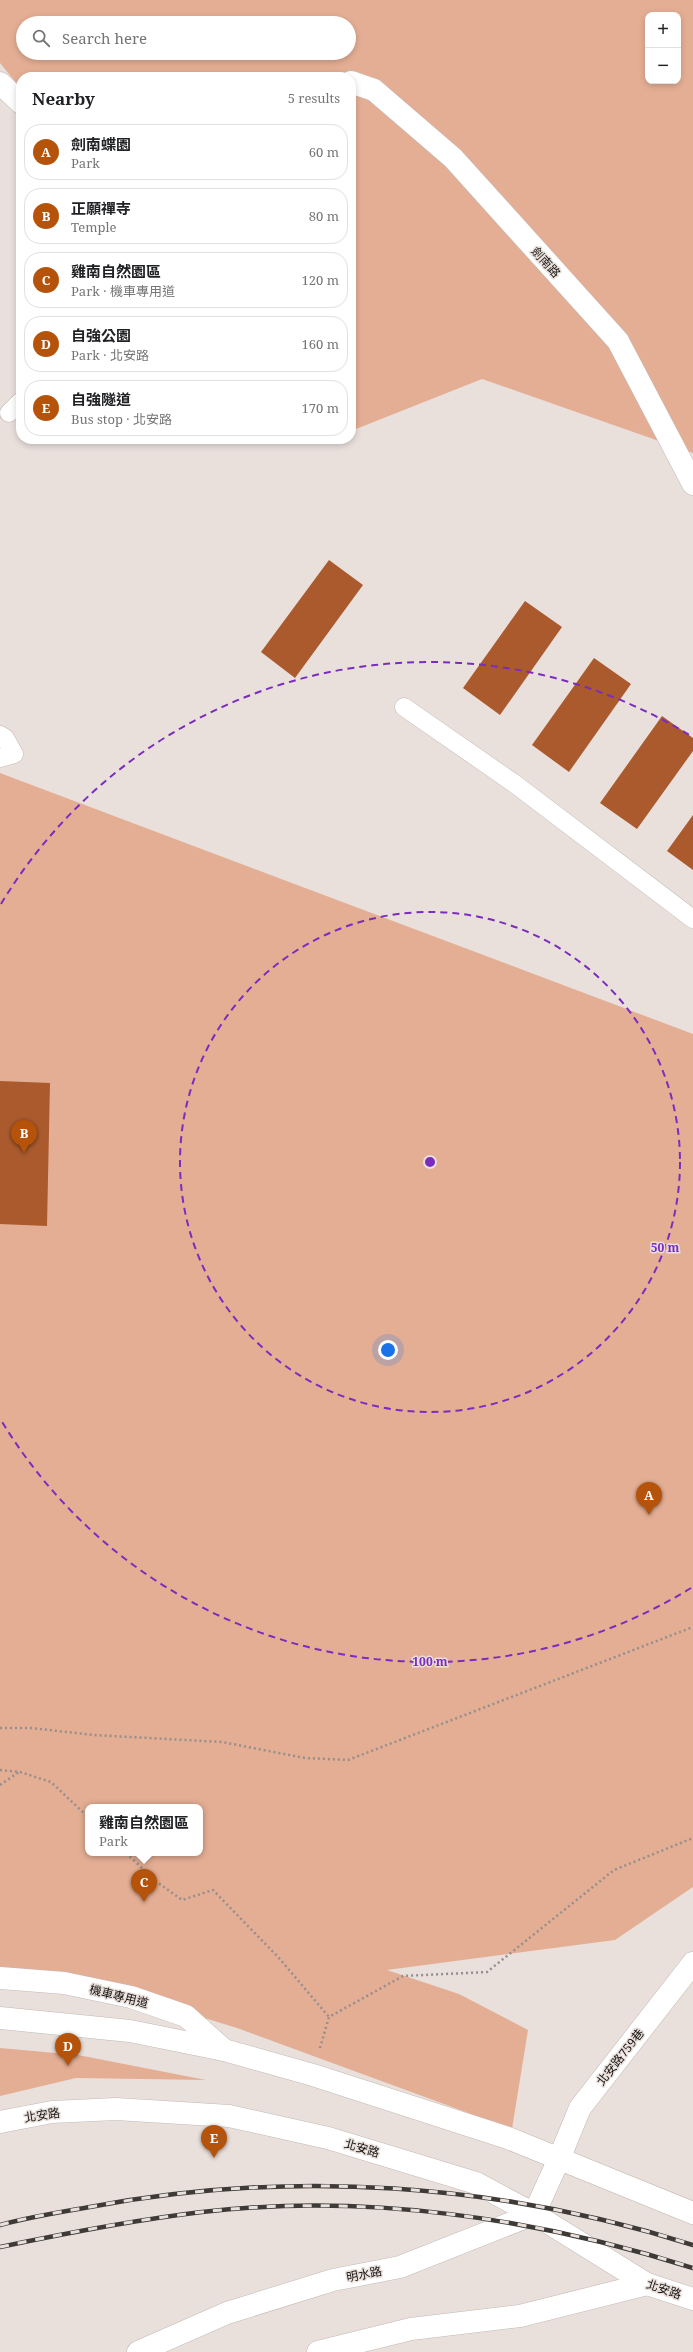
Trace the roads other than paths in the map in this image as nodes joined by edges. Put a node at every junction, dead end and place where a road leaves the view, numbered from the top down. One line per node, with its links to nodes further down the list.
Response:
1 (0, 83): 3 (street)
2 (356, 84): 4 (street, 劍南路)
3 (16, 98)
4 (693, 484)
5 (404, 707): 8 (lane)
6 (0, 735): 7 (lane)
7 (0, 758)
8 (693, 919)
9 (693, 1963): 14 (street, 北安路759巷)
10 (0, 1978): 12 (street, 機車專用道)
11 (0, 2018): 12 (street)
12 (224, 2050): 14 (street)
13 (0, 2122): 16 (street, 北安路)
14 (559, 2159): 15 (street); 16 (street)
15 (693, 2213)
16 (534, 2214): 17 (street, 北安路); 19 (street, 明水路)
17 (647, 2284): 18 (street, 北安路); 20 (street)
18 (693, 2299)
19 (138, 2352)
20 (318, 2352)

